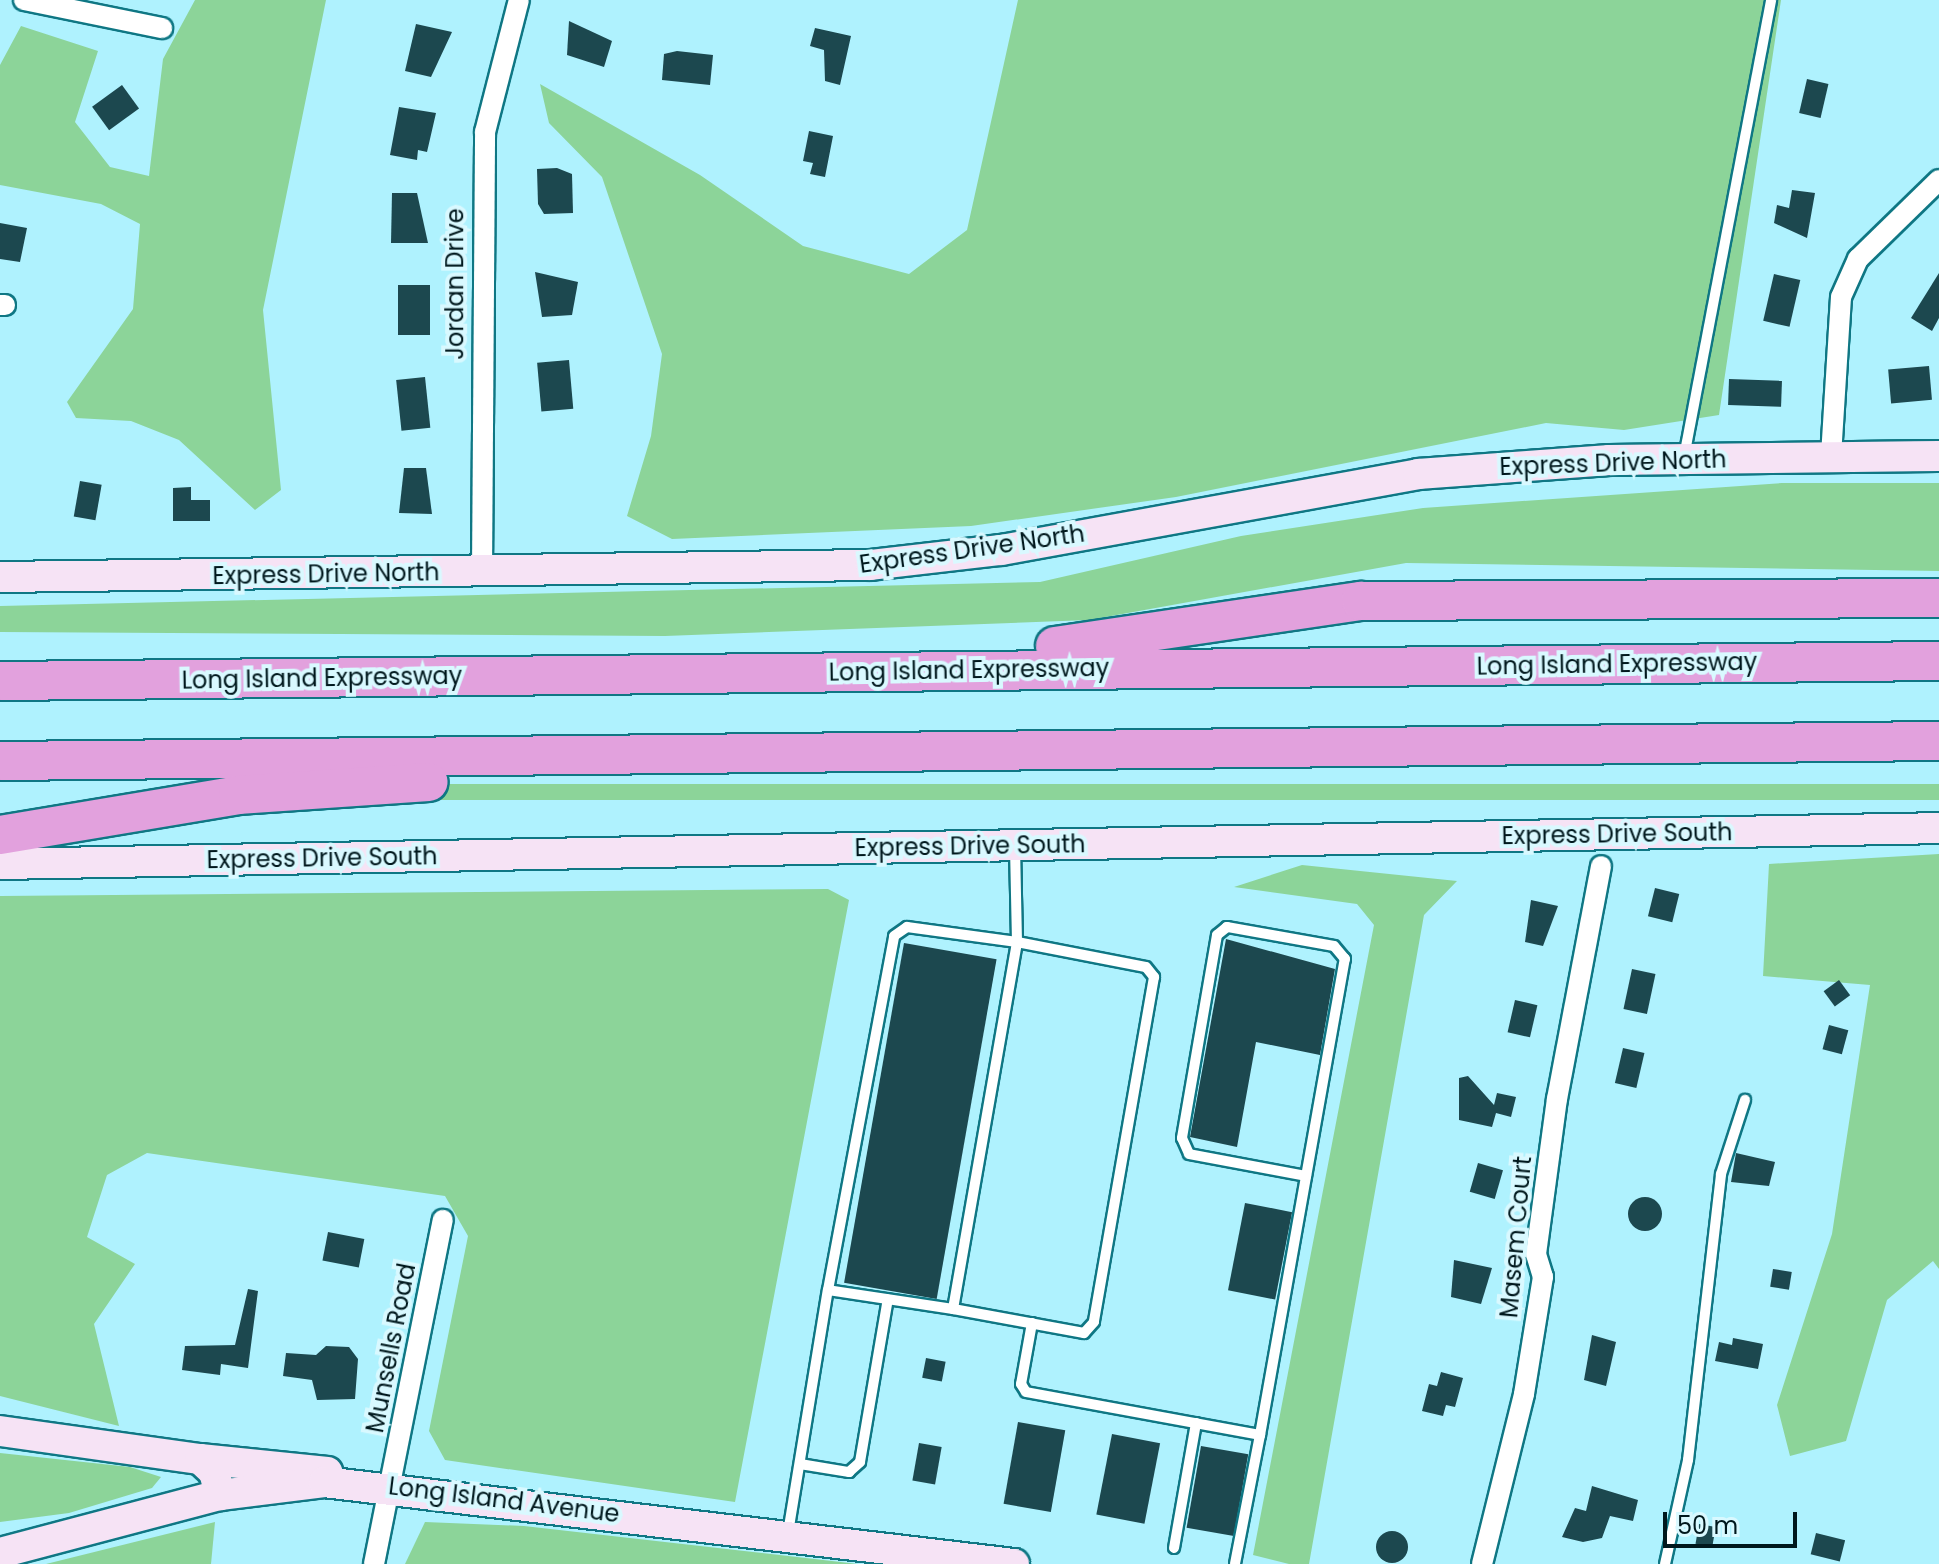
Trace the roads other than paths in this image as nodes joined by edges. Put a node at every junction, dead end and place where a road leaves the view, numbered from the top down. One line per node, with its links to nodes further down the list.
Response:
1 (24, 0): 4 (street)
2 (519, 0): 9 (street, Jordan Drive)
3 (1771, 0): 8 (lane)
4 (162, 28)
5 (1939, 180): 6 (street)
6 (1831, 456): 7 (main road, Express Drive North); 8 (main road, Express Drive North)
7 (1939, 456)
8 (1683, 459): 9 (main road, Express Drive North)
9 (482, 572): 10 (main road, Express Drive North)
10 (0, 577)
11 (1939, 598): 13 (highway)
12 (1939, 661): 13 (highway, Long Island Expressway)
13 (887, 671): 16 (highway, Long Island Expressway)
14 (0, 673): 16 (highway)
15 (0, 681): 16 (highway, Long Island Expressway)
16 (90, 681)
17 (1939, 741): 18 (highway)
18 (853, 753): 19 (highway); 21 (highway)
19 (0, 761)
20 (1939, 828): 22 (main road, Express Drive South)
21 (0, 835)
22 (1015, 845): 23 (main road, Express Drive South); 25 (lane)
23 (0, 864)
24 (1601, 866): 46 (street, Masem Court)
25 (1017, 942): 29 (lane); 31 (lane); 32 (lane)
26 (1745, 1100): 47 (lane)
27 (1306, 1176): 27 (lane); 35 (lane)
28 (443, 1220): 38 (street, Munsells Road)
29 (828, 1290): 30 (lane); 37 (lane)
30 (888, 1299): 31 (lane); 37 (lane)
31 (953, 1309): 32 (lane)
32 (1032, 1323): 33 (lane)
33 (1196, 1423): 35 (lane); 41 (lane)
34 (0, 1431): 36 (main road)
35 (1260, 1435): 45 (lane)
36 (200, 1459): 38 (main road); 39 (main road)
37 (800, 1464): 40 (lane)
38 (391, 1486): 39 (main road, Long Island Avenue); 40 (main road, Long Island Avenue); 43 (street, Munsells Road)
39 (220, 1495): 42 (main road, Long Island Avenue)
40 (788, 1534): 44 (main road, Long Island Avenue)
41 (1174, 1548)
42 (0, 1553)
43 (374, 1564)
44 (1014, 1564)
45 (1235, 1564)
46 (1482, 1564)
47 (1665, 1564)

